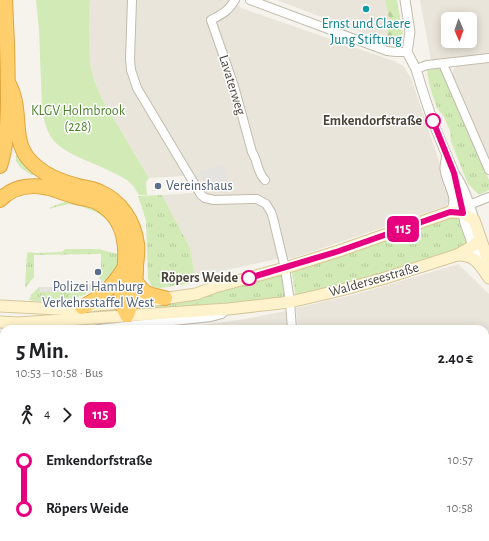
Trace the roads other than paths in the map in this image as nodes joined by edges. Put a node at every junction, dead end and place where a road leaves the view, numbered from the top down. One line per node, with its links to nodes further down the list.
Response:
1 (5, 0): 10 (highway)
2 (132, 0): 24 (street)
3 (235, 0): 14 (street, Lavaterweg)
4 (250, 0): 6 (street)
5 (405, 0): 6 (street)
6 (407, 52): 9 (street)
7 (489, 58): 8 (street)
8 (443, 64): 9 (street); 13 (street)
9 (416, 69): 11 (street)
10 (8, 82): 12 (highway); 26 (highway)
11 (447, 155): 17 (street); 18 (street)
12 (0, 166)
13 (489, 170)
14 (265, 180)
15 (489, 197): 17 (street, Walderseestraße)
16 (0, 200): 23 (highway)
17 (465, 209): 18 (main road, Walderseestraße); 19 (main road, Walderseestraße); 20 (street)
18 (450, 212): 24 (main road, Walderseestraße)
19 (480, 237): 20 (main road, Walderseestraße); 22 (main road)
20 (473, 246): 21 (main road, Walderseestraße); 22 (street)
21 (457, 255): 22 (main road); 28 (main road, Walderseestraße)
22 (484, 263): 25 (main road)
23 (125, 268): 30 (highway); 31 (highway)
24 (285, 268): 27 (main road, Walderseestraße); 28 (street)
25 (489, 278)
26 (135, 280): 27 (highway); 31 (highway)
27 (165, 298): 31 (main road, Walderseestraße)
28 (290, 302): 32 (main road, Walderseestraße); 35 (street)
29 (0, 306): 30 (main road, Walderseestraße)
30 (82, 307): 31 (main road, Walderseestraße)
31 (126, 307): 32 (main road, Walderseestraße); 33 (main road, Walderseestraße)
32 (228, 309): 34 (street, Walderseestraße)
33 (5, 323)
34 (136, 325)
35 (292, 325)

